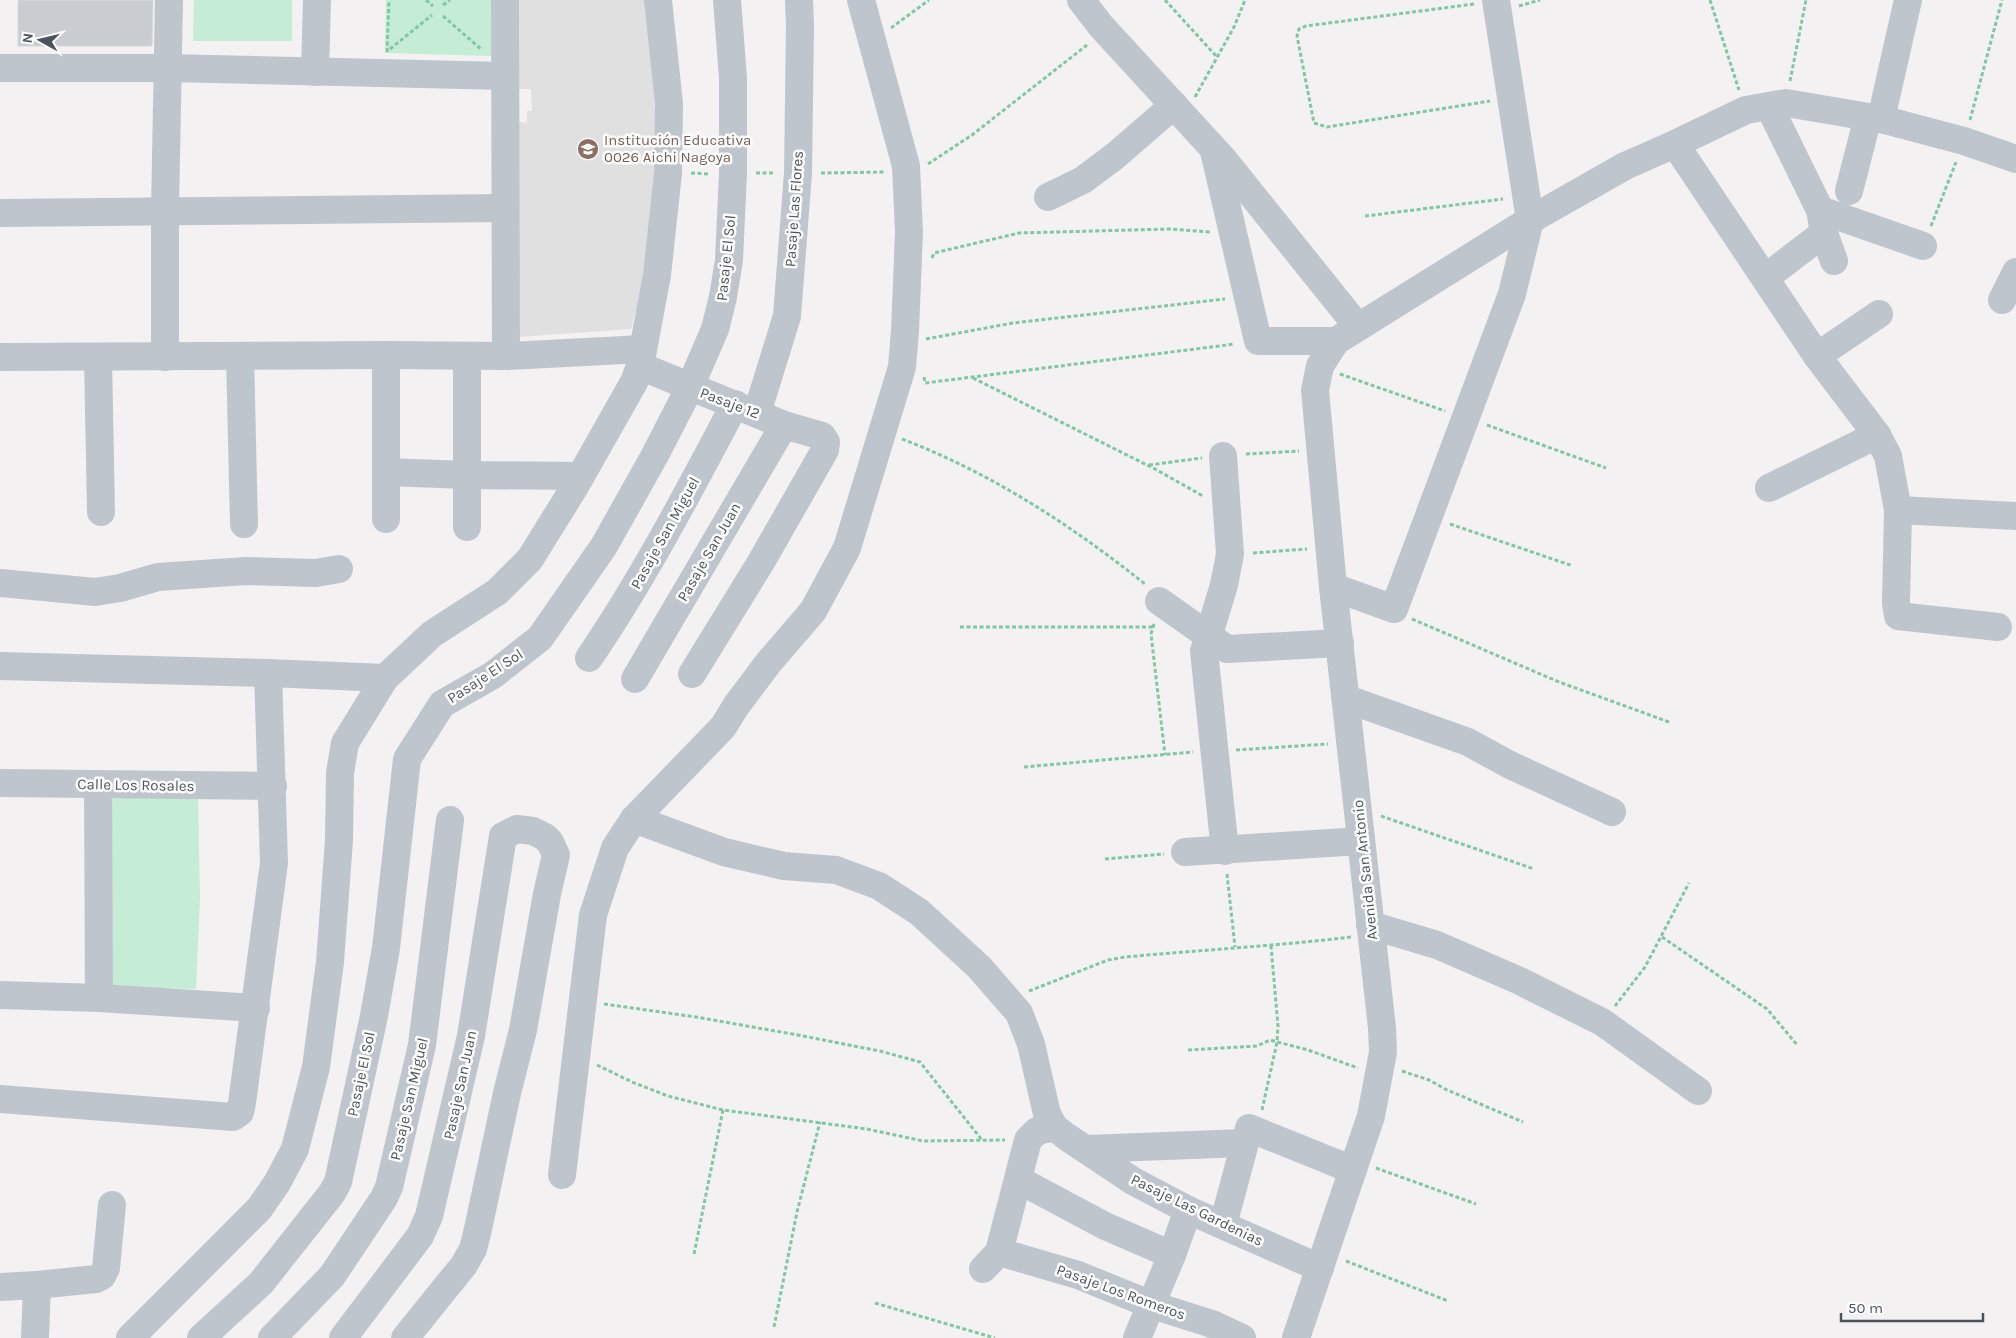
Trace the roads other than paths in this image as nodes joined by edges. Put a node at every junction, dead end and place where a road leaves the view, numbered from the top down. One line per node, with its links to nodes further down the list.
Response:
1 (169, 0): 12 (street)
2 (317, 0): 13 (street)
3 (505, 0): 14 (street)
4 (658, 0): 43 (street)
5 (727, 0): 44 (street, Pasaje El Sol)
6 (799, 0): 45 (street, Pasaje Las Flores)
7 (861, 0): 77 (street)
8 (1081, 0): 16 (street)
9 (1496, 0): 24 (street)
10 (1908, 0): 17 (street)
11 (0, 68): 12 (street)
12 (168, 68): 13 (street); 25 (street)
13 (315, 72): 14 (street)
14 (505, 76): 23 (street)
15 (1767, 106): 17 (street); 18 (street); 27 (street)
16 (1179, 111): 19 (street); 22 (street)
17 (1875, 118): 20 (street); 21 (street)
18 (1675, 144): 24 (street); 31 (street)
19 (1213, 147): 34 (street); 34 (street)
20 (2016, 159)
21 (1849, 191)
22 (1048, 197)
23 (505, 208): 25 (street); 38 (street)
24 (1528, 208): 34 (street); 61 (street)
25 (164, 211): 26 (street); 42 (street)
26 (0, 213)
27 (1822, 221): 28 (street); 29 (street); 31 (street)
28 (1923, 246)
29 (1834, 261)
30 (2016, 272): 32 (street)
31 (1765, 278): 39 (street)
32 (2002, 300)
33 (1878, 314): 39 (street)
34 (1347, 334): 61 (street, Avenida San Antonio)
35 (386, 354): 36 (street); 37 (street); 49 (street)
36 (240, 356): 42 (street); 57 (street)
37 (467, 356): 38 (street); 50 (street)
38 (506, 356): 43 (street)
39 (1817, 356): 47 (street)
40 (0, 357): 41 (street)
41 (98, 357): 42 (street); 54 (street)
42 (164, 357)
43 (642, 358): 44 (street, Pasaje 12); 51 (street)
44 (690, 387): 45 (street, Pasaje 12); 104 (street, Pasaje El Sol)
45 (746, 409): 46 (street, Pasaje 12); 66 (street, Pasaje San Miguel)
46 (784, 425): 69 (street, Pasaje 12); 71 (street, Pasaje San Juan)
47 (1877, 435): 52 (street); 53 (street)
48 (1224, 456): 64 (street)
49 (386, 472): 50 (street); 56 (street)
50 (467, 475): 51 (street); 58 (street)
51 (581, 476): 70 (street)
52 (1769, 488)
53 (1898, 510): 55 (street); 63 (street)
54 (101, 512)
55 (2016, 516)
56 (386, 519)
57 (244, 524)
58 (467, 527)
59 (339, 569): 60 (street)
60 (0, 583)
61 (1333, 587): 65 (street, Avenida San Antonio)
62 (1159, 601): 64 (street)
63 (1998, 627)
64 (1209, 637): 65 (street); 80 (street)
65 (1340, 643): 72 (street, Avenida San Antonio)
66 (589, 658)
67 (0, 666): 68 (street)
68 (268, 673): 70 (street); 75 (street)
69 (692, 674)
70 (385, 678): 103 (street)
71 (635, 679)
72 (1347, 699): 76 (street); 79 (street, Avenida San Antonio)
73 (0, 783): 74 (street, Calle Los Rosales)
74 (98, 784): 75 (street, Calle Los Rosales); 84 (street)
75 (273, 786): 85 (street)
76 (1612, 812)
77 (634, 819): 88 (street); 92 (street)
78 (450, 820): 105 (street, Pasaje San Miguel)
79 (1361, 841): 80 (street); 82 (street, Avenida San Antonio)
80 (1225, 850): 81 (street)
81 (1185, 852)
82 (1371, 930): 86 (street); 91 (street, Avenida San Antonio)
83 (0, 995): 84 (street)
84 (99, 998): 85 (street)
85 (256, 1008): 87 (street)
86 (1698, 1091)
87 (0, 1099)
88 (1054, 1127): 90 (street, Pasaje Las Gardenias); 93 (street)
89 (1251, 1133): 90 (street); 91 (street); 96 (street)
90 (1087, 1149): 95 (street, Pasaje Las Gardenias)
91 (1355, 1165): 98 (street, Avenida San Antonio)
92 (562, 1175)
93 (1019, 1180): 97 (street); 101 (street, Pasaje Los Romeros)
94 (112, 1205): 99 (street)
95 (1188, 1210): 96 (street, Pasaje Las Gardenias); 97 (street)
96 (1223, 1225): 98 (street, Pasaje Las Gardenias)
97 (1172, 1255): 101 (street)
98 (1323, 1261): 110 (street, Avenida San Antonio)
99 (37, 1285): 100 (street); 102 (street)
100 (0, 1286)
101 (1152, 1305): 108 (street); 109 (street, Pasaje Los Romeros)
102 (35, 1338)
103 (130, 1338)
104 (201, 1338)
105 (272, 1338)
106 (343, 1338): 107 (street, Pasaje San Juan)
107 (404, 1338)
108 (1137, 1338)
109 (1242, 1338)
110 (1296, 1338)

